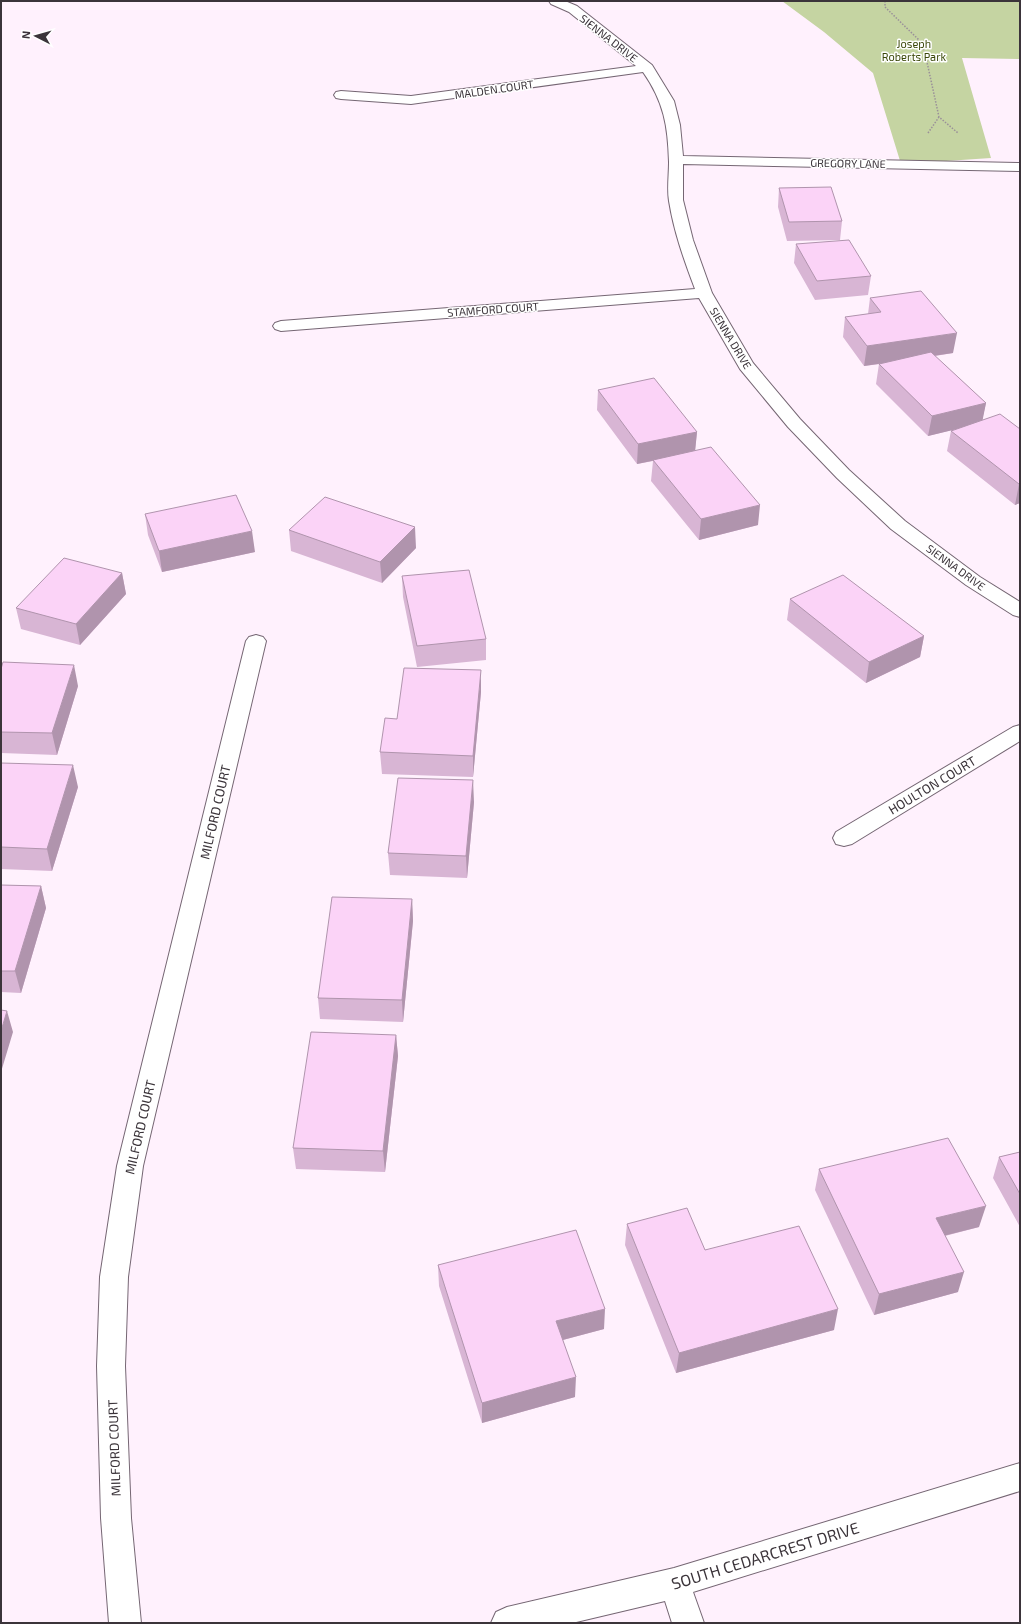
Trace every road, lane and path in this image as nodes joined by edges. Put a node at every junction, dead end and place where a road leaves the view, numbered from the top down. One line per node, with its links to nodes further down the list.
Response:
1 (555, 1): 3 (street, SIENNA DRIVE)
2 (885, 1): 5 (path)
3 (647, 68): 4 (street, MALDEN COURT); 6 (street, SIENNA DRIVE)
4 (341, 96)
5 (961, 135)
6 (676, 160): 7 (street, GREGORY LANE); 8 (street, SIENNA DRIVE)
7 (1020, 167)
8 (704, 293): 9 (street, STAMFORD COURT); 10 (street, SIENNA DRIVE)
9 (281, 326)
10 (1020, 611)
11 (256, 641): 16 (street, MILFORD COURT)
12 (1020, 732): 13 (street, HOULTON COURT)
13 (844, 838)
14 (1020, 1477): 15 (street, SOUTH CEDARCREST DRIVE)
15 (674, 1583): 17 (street, SOUTH CEDARCREST DRIVE); 18 (street)
16 (125, 1623)
17 (507, 1623)
18 (688, 1623)

